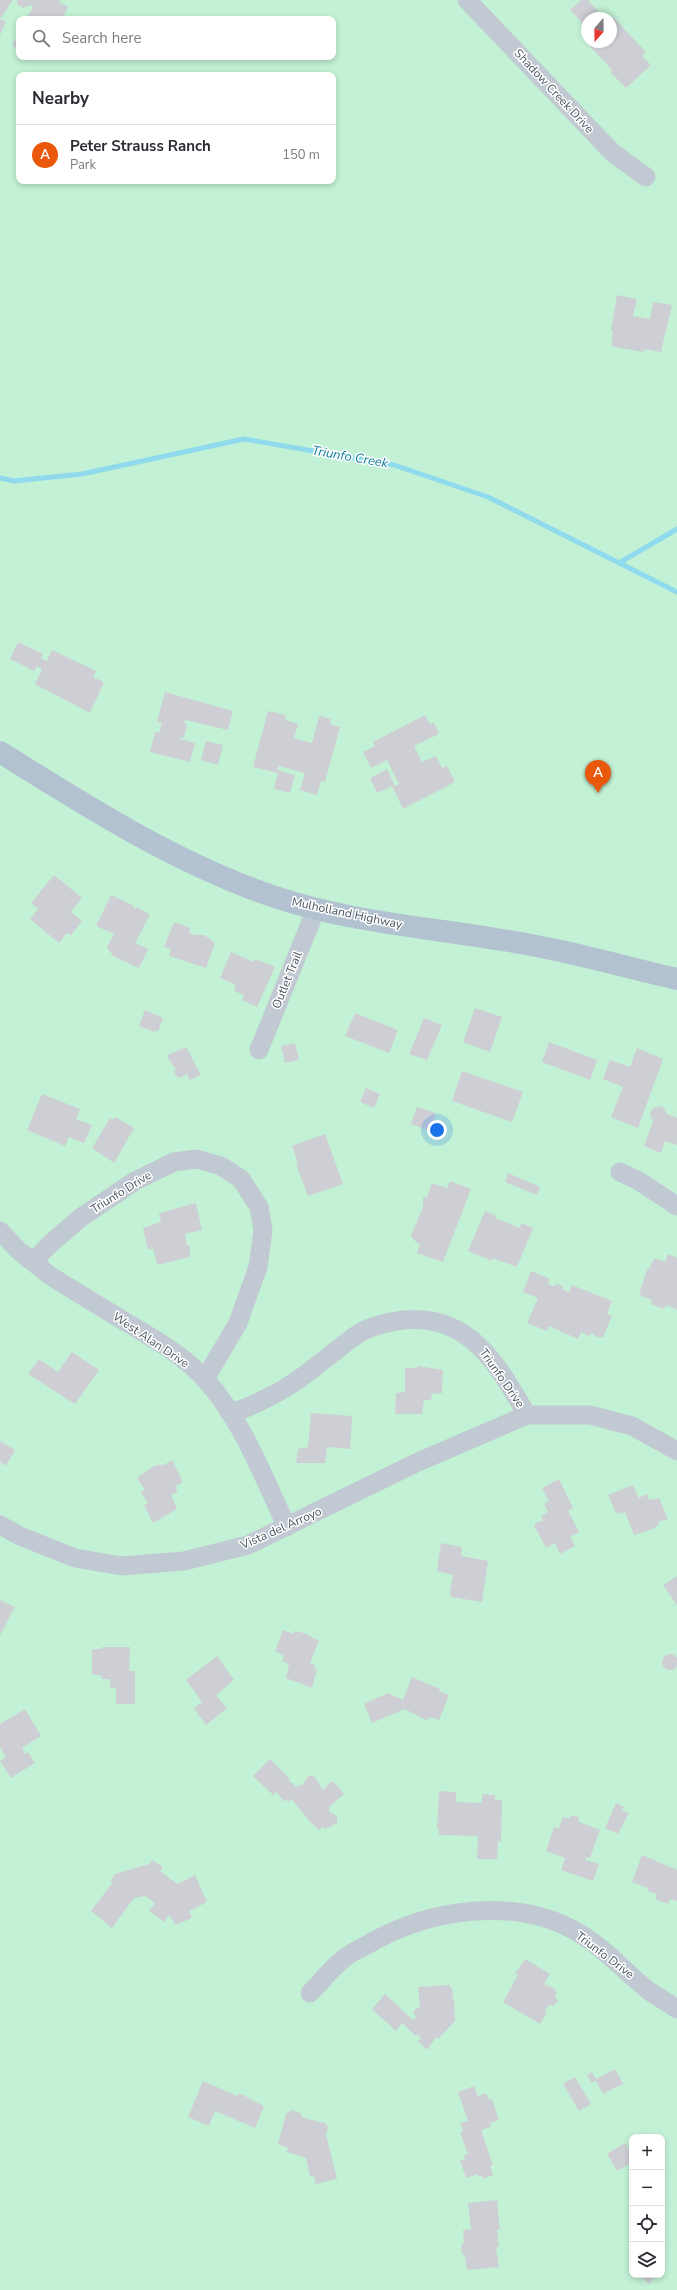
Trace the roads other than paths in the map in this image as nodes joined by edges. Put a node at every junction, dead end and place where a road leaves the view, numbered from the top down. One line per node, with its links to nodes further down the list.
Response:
1 (467, 0): 2 (street, Shadow Creek Drive)
2 (646, 177)
3 (0, 752): 4 (main road, Mulholland Highway)
4 (316, 909): 5 (main road, Mulholland Highway); 6 (street, Outlet Trail)
5 (677, 978)
6 (259, 1050)
7 (620, 1172): 8 (street)
8 (677, 1206)
9 (0, 1231): 10 (street)
10 (33, 1262): 11 (street, West Alan Drive); 11 (street, Triunfo Drive)
11 (205, 1379): 12 (street, West Alan Drive)
12 (229, 1412): 13 (street, Triunfo Drive); 16 (street, West Alan Drive)
13 (527, 1415): 14 (street, Triunfo Drive); 16 (street, Vista del Arroyo)
14 (677, 1451)
15 (0, 1525): 16 (street, Vista del Arroyo)
16 (287, 1527)
17 (310, 1993): 18 (street, Triunfo Drive)
18 (677, 2009)

